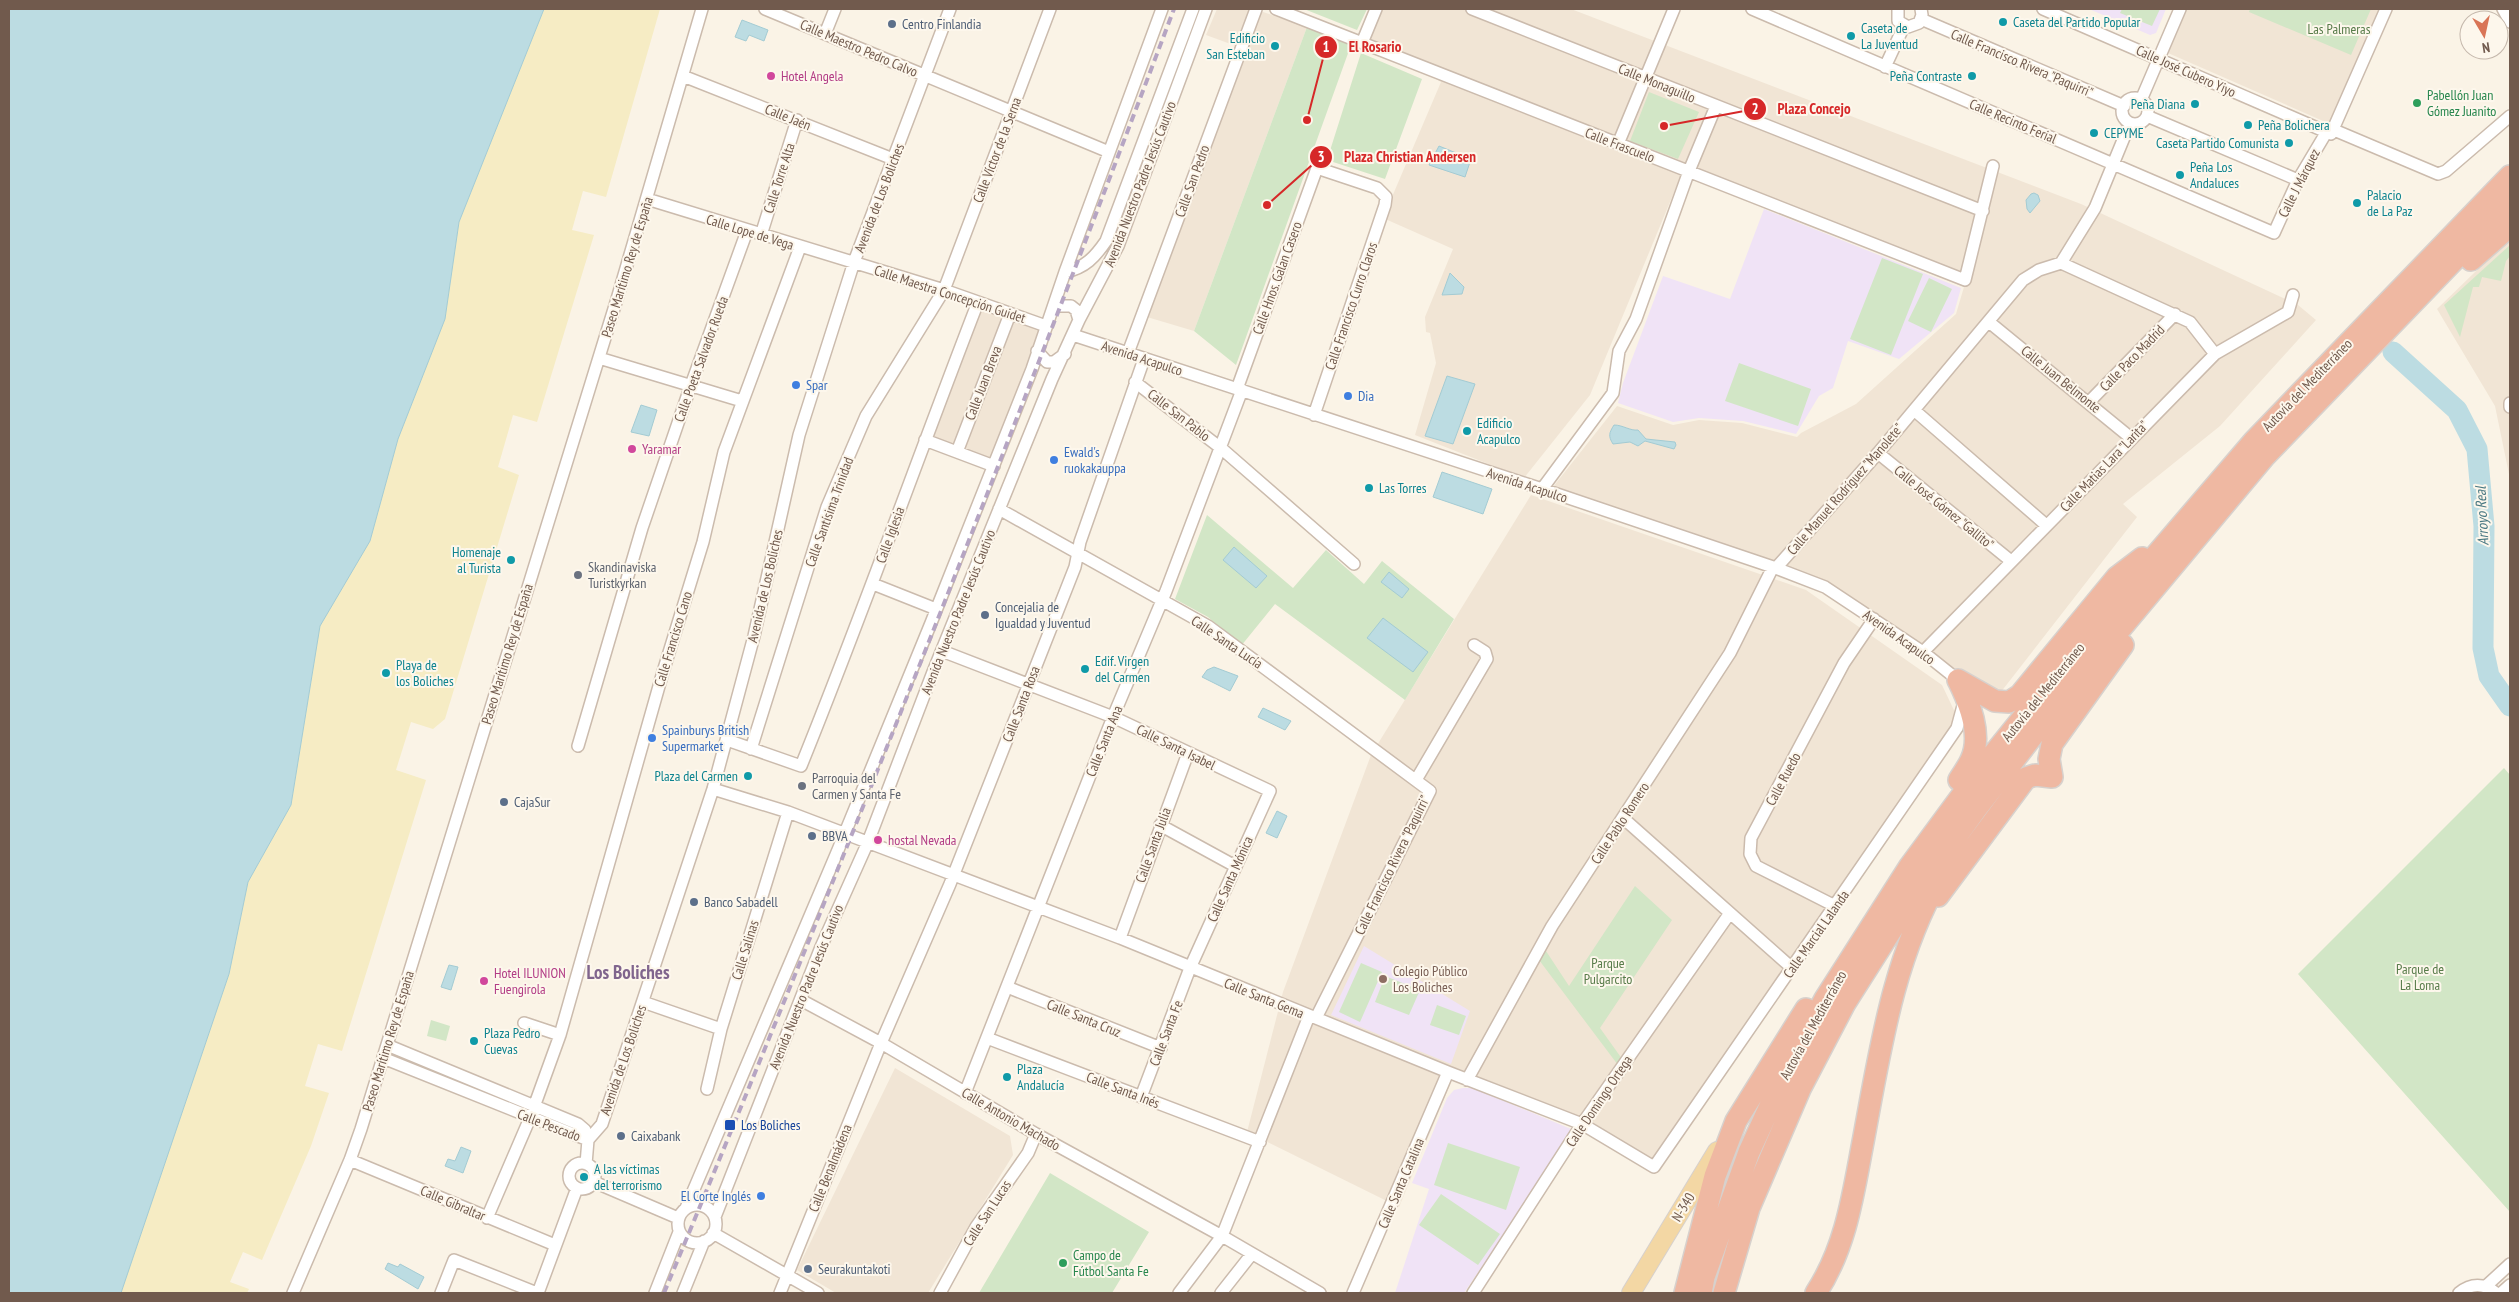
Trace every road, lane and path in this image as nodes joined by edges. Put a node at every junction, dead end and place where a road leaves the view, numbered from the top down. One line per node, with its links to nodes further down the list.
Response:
1 (702, 9): 27 (street, Paseo Marítimo Rey de España)
2 (765, 9): 23 (street, Calle Maestro Pedro Calvo)
3 (835, 9): 23 (street)
4 (950, 9): 28 (street, Avenida de Los Boliches)
5 (1050, 9): 33 (street, Calle Víctor de la Serna)
6 (1162, 9): 40 (street, Avenida Nuestro Padre Jesús Cautivo)
7 (1193, 9): 58 (street, Avenida Nuestro Padre Jesús Cautivo)
8 (1206, 9): 66 (street, Avenida Nuestro Padre Jesús Cautivo)
9 (1256, 9): 71 (street, Calle San Pedro)
10 (1276, 9): 24 (street, Calle Frascuelo)
11 (1376, 9): 24 (street)
12 (1472, 9): 29 (street, Calle Monaguillo)
13 (1674, 9): 29 (street)
14 (1752, 9): 26 (street, Calle Recinto Ferial)
15 (1897, 9): 22 (street)
16 (2043, 9): 25 (street, Calle José Cubero Yiyo)
17 (2180, 9): 25 (street)
18 (2386, 9): 38 (street, Calle J Márquez)
19 (2503, 9): 21 (street)
20 (1921, 14): 22 (street); 32 (street, Calle Francisco Rivera "Paquirri")
21 (2510, 22)
22 (1904, 26): 26 (street)
23 (825, 34): 28 (street, Calle Maestro Pedro Calvo)
24 (1362, 43): 39 (street, Calle Frascuelo)
25 (2158, 58): 30 (street); 38 (street, Calle José Cubero Yiyo)
26 (1885, 67): 42 (street, Calle Recinto Ferial)
27 (683, 76): 36 (street, Calle Jaén); 48 (street, Paseo Marítimo Rey de España)
28 (925, 76): 33 (street, Calle Maestro Pedro Calvo); 41 (street, Avenida de Los Boliches)
29 (1645, 78): 31 (street, Calle Monaguillo); 39 (street)
30 (2140, 100): 32 (street); 34 (street)
31 (1716, 106): 45 (street); 50 (street, Calle Monaguillo)
32 (2124, 106): 37 (street)
33 (1011, 112): 40 (street, Calle Maestro Pedro Calvo); 59 (street, Calle Víctor de la Serna)
34 (2147, 116): 37 (street); 47 (street)
35 (2510, 116): 38 (street, Calle José Cubero Yiyo)
36 (797, 120): 41 (street, Calle Jaén); 54 (street, Calle Torre Alta)
37 (2130, 123): 42 (street)
38 (2330, 132): 47 (street, Calle J Márquez)
39 (1618, 144): 45 (street, Calle Frascuelo)
40 (1108, 152): 58 (street, Avenida Nuestro Padre Jesús Cautivo)
41 (893, 159): 56 (street, Avenida de Los Boliches)
42 (2113, 164): 53 (street, Calle Recinto Ferial); 57 (street)
43 (1993, 166): 50 (street)
44 (1317, 168): 79 (street, Calle Hnos. Galan Casero); 85 (street, Calle Francisco Curro Claros)
45 (1689, 171): 50 (street, Calle Frascuelo); 92 (street)
46 (2510, 176): 60 (highway)
47 (2298, 180): 53 (street, Calle J Márquez)
48 (647, 200): 52 (street, Calle Lope de Vega); 74 (street, Paseo Marítimo Rey de España)
49 (2510, 202): 60 (highway)
50 (1983, 212)
51 (2510, 226): 60 (highway)
52 (747, 231): 54 (street, Calle Lope de Vega); 78 (street, Calle Poeta Salvador Rueda)
53 (2274, 233)
54 (761, 235): 55 (street, Calle Lope de Vega)
55 (800, 247): 56 (street, Calle Lope de Vega); 80 (street, Calle Francisco Cano)
56 (854, 262): 59 (street, Calle Maestra Concepción Guidet); 111 (street, Avenida de Los Boliches)
57 (2061, 263): 65 (street); 67 (street, Calle Manuel Rodríguez "Manolete")
58 (1065, 272): 63 (street, Avenida Nuestro Padre Jesús Cautivo)
59 (944, 290): 62 (street, Calle Maestra Concepción Guidet); 113 (street, Calle Santísima Trinidad)
60 (2414, 294): 76 (highway)
61 (2293, 295): 73 (street, Calle Matias Lara "Larita")
62 (978, 302): 64 (street, Calle Maestra Concepción Guidet); 87 (street, Calle Iglesia)
63 (1054, 306): 66 (street); 68 (street, Avenida Nuestro Padre Jesús Cautivo)
64 (1010, 314): 68 (street, Calle Maestra Concepción Guidet); 89 (street, Calle Juan Breva)
65 (2174, 314): 73 (street); 81 (street, Calle Paco Madrid)
66 (1079, 320): 69 (street, Avenida Nuestro Padre Jesús Cautivo)
67 (1989, 322): 81 (street, Calle Juan Belmonte); 84 (street, Calle Manuel Rodríguez "Manolete")
68 (1046, 326): 70 (street, Avenida Nuestro Padre Jesús Cautivo)
69 (1073, 335): 71 (street, Avenida Acapulco); 72 (street, Avenida Nuestro Padre Jesús Cautivo)
70 (1037, 351): 72 (street); 91 (street, Avenida Nuestro Padre Jesús Cautivo)
71 (1128, 353): 75 (street, Avenida Acapulco)
72 (1065, 354): 93 (street, Avenida Nuestro Padre Jesús Cautivo)
73 (2215, 354): 86 (street, Calle Matias Lara "Larita")
74 (599, 358): 78 (street); 144 (street, Paseo Marítimo Rey de España)
75 (1144, 359): 77 (street, Calle Santa Rosa); 79 (street, Avenida Acapulco)
76 (2340, 363): 95 (highway, Autovía del Mediterráneo); 96 (highway, Autovía del Mediterráneo)
77 (1135, 382): 88 (street, Calle San Pablo); 97 (street, Calle Santa Rosa)
78 (691, 385): 80 (street); 112 (street, Calle Poeta Salvador Rueda)
79 (1240, 390): 85 (street, Avenida Acapulco); 88 (street, Calle Santa Ana)
80 (742, 401): 141 (street, Calle Francisco Cano)
81 (2089, 402): 86 (street, Calle Juan Belmonte)
82 (2510, 403): 83 (street)
83 (2510, 407)
84 (1914, 410): 90 (street, Calle Manuel Rodríguez "Manolete"); 94 (street, Calle Manuel Rodríguez "Manolete")
85 (1314, 415): 92 (street, Avenida Acapulco)
86 (2131, 438): 94 (street, Calle Matias Lara "Larita")
87 (925, 440): 89 (street); 101 (street, Calle Iglesia)
88 (1222, 449): 99 (street, Calle San Pablo); 102 (street, Calle Santa Ana)
89 (961, 453): 91 (street)
90 (1878, 453): 98 (street, Calle José Gómez "Gallito"); 100 (street, Calle Manuel Rodríguez "Manolete")
91 (994, 466): 103 (street, Avenida Nuestro Padre Jesús Cautivo)
92 (1542, 490): 100 (street, Avenida Acapulco)
93 (999, 509): 97 (street, Calle Santa Lucía); 106 (street, Avenida Nuestro Padre Jesús Cautivo)
94 (2046, 525): 98 (street, Calle Matias Lara "Larita")
95 (2197, 535): 115 (highway, Autovía del Mediterráneo); 131 (highway)
96 (2172, 536): 109 (highway); 123 (highway, Autovía del Mediterráneo)
97 (1077, 552): 102 (street, Calle Santa Lucía); 108 (street, Calle Santa Rosa)
98 (2011, 561): 107 (street, Calle Matias Lara "Larita")
99 (1354, 564)
100 (1775, 568): 104 (street, Avenida Acapulco); 120 (street, Calle Pablo Romero)
101 (873, 584): 103 (street); 113 (street, Calle Iglesia)
102 (1162, 601): 110 (street, Calle Santa Ana); 116 (street, Calle Santa Lucía)
103 (936, 609): 122 (street, Avenida Nuestro Padre Jesús Cautivo)
104 (1874, 619): 107 (street, Avenida Acapulco); 128 (street, Calle Ruedo)
105 (1474, 645): 116 (street, Calle Francisco Rivera "Paquirri")
106 (942, 651): 108 (street, Calle Santa Isabel); 124 (street, Avenida Nuestro Padre Jesús Cautivo)
107 (1923, 652): 109 (street, Avenida Acapulco)
108 (1028, 685): 110 (street, Calle Santa Isabel); 127 (street, Calle Santa Rosa)
109 (1962, 687): 123 (highway); 128 (street, Calle Marcial Lalanda)
110 (1113, 717): 114 (street, Calle Santa Isabel); 129 (street, Calle Santa Ana)
111 (727, 740): 113 (street); 117 (street, Avenida de Los Boliches)
112 (578, 746)
113 (751, 749)
114 (1188, 753): 118 (street, Calle Santa Isabel); 121 (street, Calle Santa Julia)
115 (2017, 757): 131 (highway); 194 (highway, Autovía del Mediterráneo)
116 (1416, 780): 138 (street, Calle Francisco Rivera "Paquirri")
117 (713, 789): 119 (street, Calle Santa Gema); 137 (street, Avenida de Los Boliches)
118 (1270, 791): 125 (street, Calle Santa Mónica)
119 (788, 812): 122 (street, Calle Santa Gema); 140 (street, Calle Salinas)
120 (1623, 818): 130 (street); 148 (street, Calle Pablo Romero)
121 (1160, 825): 125 (street); 132 (street, Calle Santa Julia)
122 (845, 833): 124 (street, Calle Santa Gema); 164 (street, Avenida Nuestro Padre Jesús Cautivo)
123 (1933, 835): 126 (highway, Autovía del Mediterráneo)
124 (868, 842): 127 (street, Calle Santa Gema); 136 (street, Avenida Nuestro Padre Jesús Cautivo)
125 (1235, 866): 133 (street, Calle Santa Mónica)
126 (1910, 866): 154 (highway); 193 (highway, Autovía del Mediterráneo)
127 (953, 876): 129 (street, Calle Santa Gema); 143 (street, Calle Santa Rosa)
128 (1835, 906): 134 (street, Calle Marcial Lalanda)
129 (1038, 909): 132 (street, Calle Santa Gema); 135 (street, Calle Santa Ana)
130 (1730, 913): 134 (street); 155 (street, Calle Domingo Ortega)
131 (1914, 928): 195 (highway)
132 (1120, 938): 133 (street, Calle Santa Gema)
133 (1190, 968): 138 (street, Calle Santa Gema); 145 (street, Calle Santa Fe)
134 (1792, 968): 161 (street, Calle Marcial Lalanda)
135 (1006, 987): 142 (street, Calle Santa Ana); 145 (street, Calle Santa Cruz)
136 (801, 1000): 143 (street, Calle Antonio Machado); 165 (street, Avenida Nuestro Padre Jesús Cautivo)
137 (643, 1002): 140 (street); 157 (street, Avenida de Los Boliches)
138 (1312, 1017): 147 (street, Calle Santa Gema); 158 (street, Calle Francisco Rivera "Paquirri")
139 (524, 1023): 141 (street)
140 (721, 1029): 149 (street, Calle Salinas)
141 (560, 1035): 152 (street, Calle Francisco Cano)
142 (987, 1038): 150 (street, Calle Santa Ana); 151 (street, Calle Santa Inés)
143 (881, 1043): 150 (street, Calle Antonio Machado); 175 (street, Calle Benalmádena)
144 (387, 1045): 146 (street, Paseo Marítimo Rey de España); 152 (street, Calle Pescado)
145 (1160, 1048): 151 (street, Calle Santa Fe)
146 (383, 1058): 153 (street, Calle Pescado); 159 (street, Paseo Marítimo Rey de España)
147 (1448, 1072): 148 (street, Calle Santa Gema); 189 (street, Calle Santa Catalina)
148 (1467, 1080): 155 (street, Calle Santa Gema)
149 (707, 1089)
150 (965, 1093): 156 (street, Calle Antonio Machado)
151 (1142, 1097): 158 (street, Calle Santa Inés)
152 (534, 1106): 153 (street, Calle Francisco Cano); 157 (street, Calle Pescado)
153 (530, 1118): 157 (street, Calle Pescado); 166 (street, Calle Francisco Cano)
154 (1736, 1121): 191 (main road, N-340); 192 (highway)
155 (1582, 1124): 161 (street, Calle Santa Gema); 190 (street, Calle Domingo Ortega)
156 (1036, 1134): 170 (street, Calle Antonio Machado); 185 (street, Calle San Lucas)
157 (588, 1140): 160 (street)
158 (1260, 1142): 170 (street, Calle Francisco Rivera "Paquirri")
159 (350, 1160): 166 (street, Calle Gibraltar); 178 (street, Paseo Marítimo Rey de España)
160 (586, 1164): 162 (street); 163 (street)
161 (1654, 1167)
162 (594, 1182): 163 (street); 167 (street)
163 (577, 1188): 172 (street)
164 (686, 1208): 165 (street); 167 (street)
165 (715, 1217): 169 (street)
166 (487, 1218): 172 (street, Calle Gibraltar)
167 (678, 1218): 168 (street)
168 (679, 1232): 171 (street); 181 (street)
169 (713, 1233): 171 (street); 175 (street)
170 (1222, 1236): 173 (street, Calle Antonio Machado); 186 (street, Calle Francisco Rivera "Paquirri")
171 (704, 1241): 182 (street)
172 (555, 1246): 180 (street)
173 (1251, 1255): 187 (street); 188 (street, Calle Antonio Machado)
174 (2510, 1264): 177 (street)
175 (788, 1275): 183 (street, Calle Benalmádena); 184 (street)
176 (2510, 1285): 198 (street)
177 (2485, 1287): 196 (street); 197 (street)
178 (293, 1293)
179 (441, 1293): 180 (street)
180 (538, 1293)
181 (655, 1293)
182 (682, 1293)
183 (780, 1293)
184 (818, 1293)
185 (940, 1293)
186 (1179, 1293)
187 (1221, 1293)
188 (1320, 1293)
189 (1353, 1293)
190 (1473, 1293)
191 (1631, 1293)
192 (1685, 1293)
193 (1701, 1293)
194 (1724, 1293)
195 (1816, 1293)
196 (2460, 1293)
197 (2496, 1293)
198 (2501, 1293)

